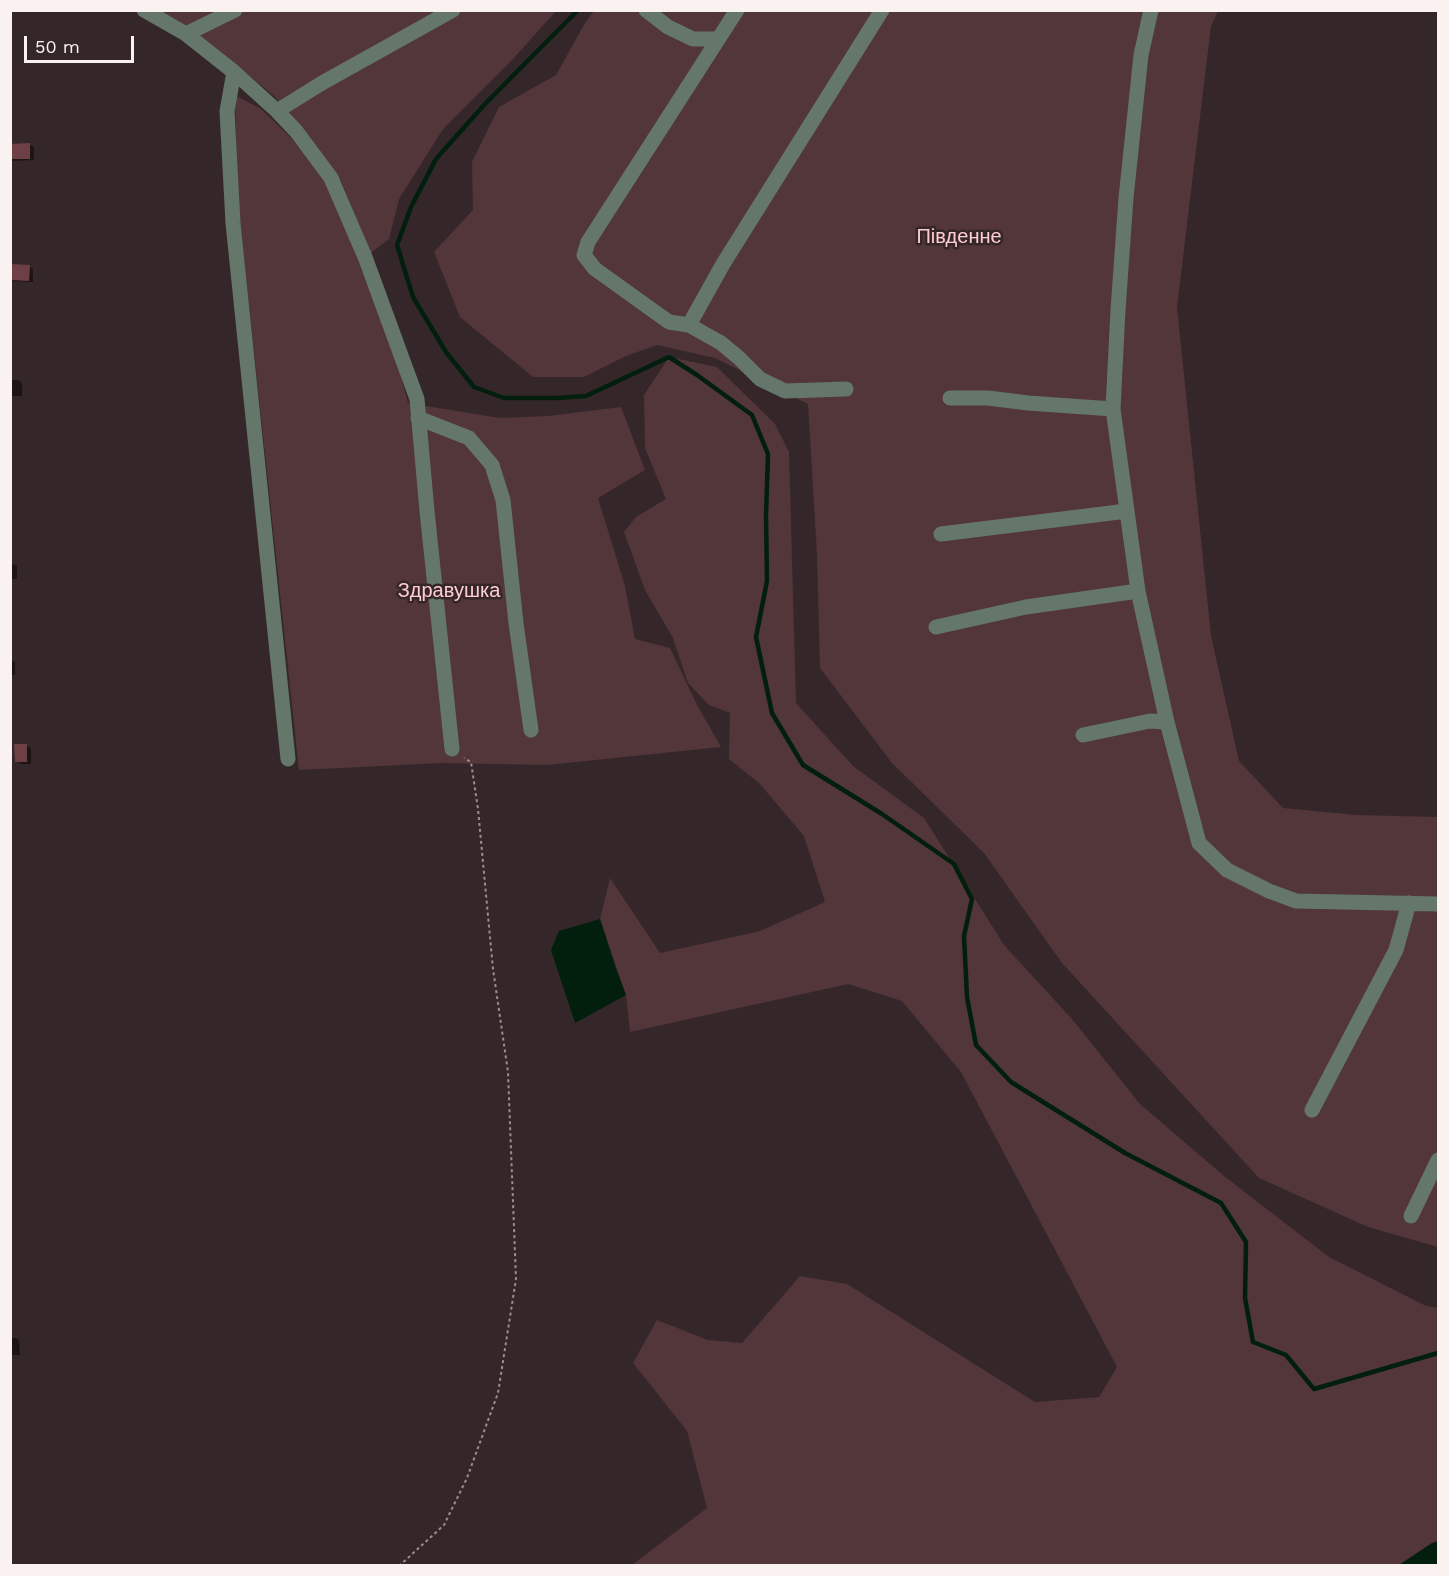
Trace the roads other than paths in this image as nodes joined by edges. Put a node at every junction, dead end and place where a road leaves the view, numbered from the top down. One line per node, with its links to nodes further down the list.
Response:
1 (144, 10): 8 (street)
2 (235, 10): 8 (street)
3 (453, 10): 11 (street)
4 (646, 10): 9 (street)
5 (737, 10): 9 (street)
6 (882, 10): 12 (street)
7 (1151, 10): 15 (street)
8 (186, 34): 10 (street)
9 (718, 39): 12 (street)
10 (234, 72): 11 (street); 25 (street)
11 (277, 111): 16 (street)
12 (689, 326): 13 (street)
13 (846, 389)
14 (950, 398): 15 (street)
15 (1113, 409): 17 (street)
16 (418, 418): 22 (street); 24 (street)
17 (1126, 511): 18 (street); 19 (street)
18 (941, 534)
19 (1138, 591): 20 (street); 21 (street)
20 (936, 627)
21 (1167, 722): 23 (street); 26 (street)
22 (531, 730)
23 (1083, 735)
24 (452, 749)
25 (288, 759)
26 (1409, 903): 27 (street); 28 (street)
27 (1438, 904)
28 (1312, 1110)
29 (1438, 1160): 30 (street)
30 (1411, 1216)

